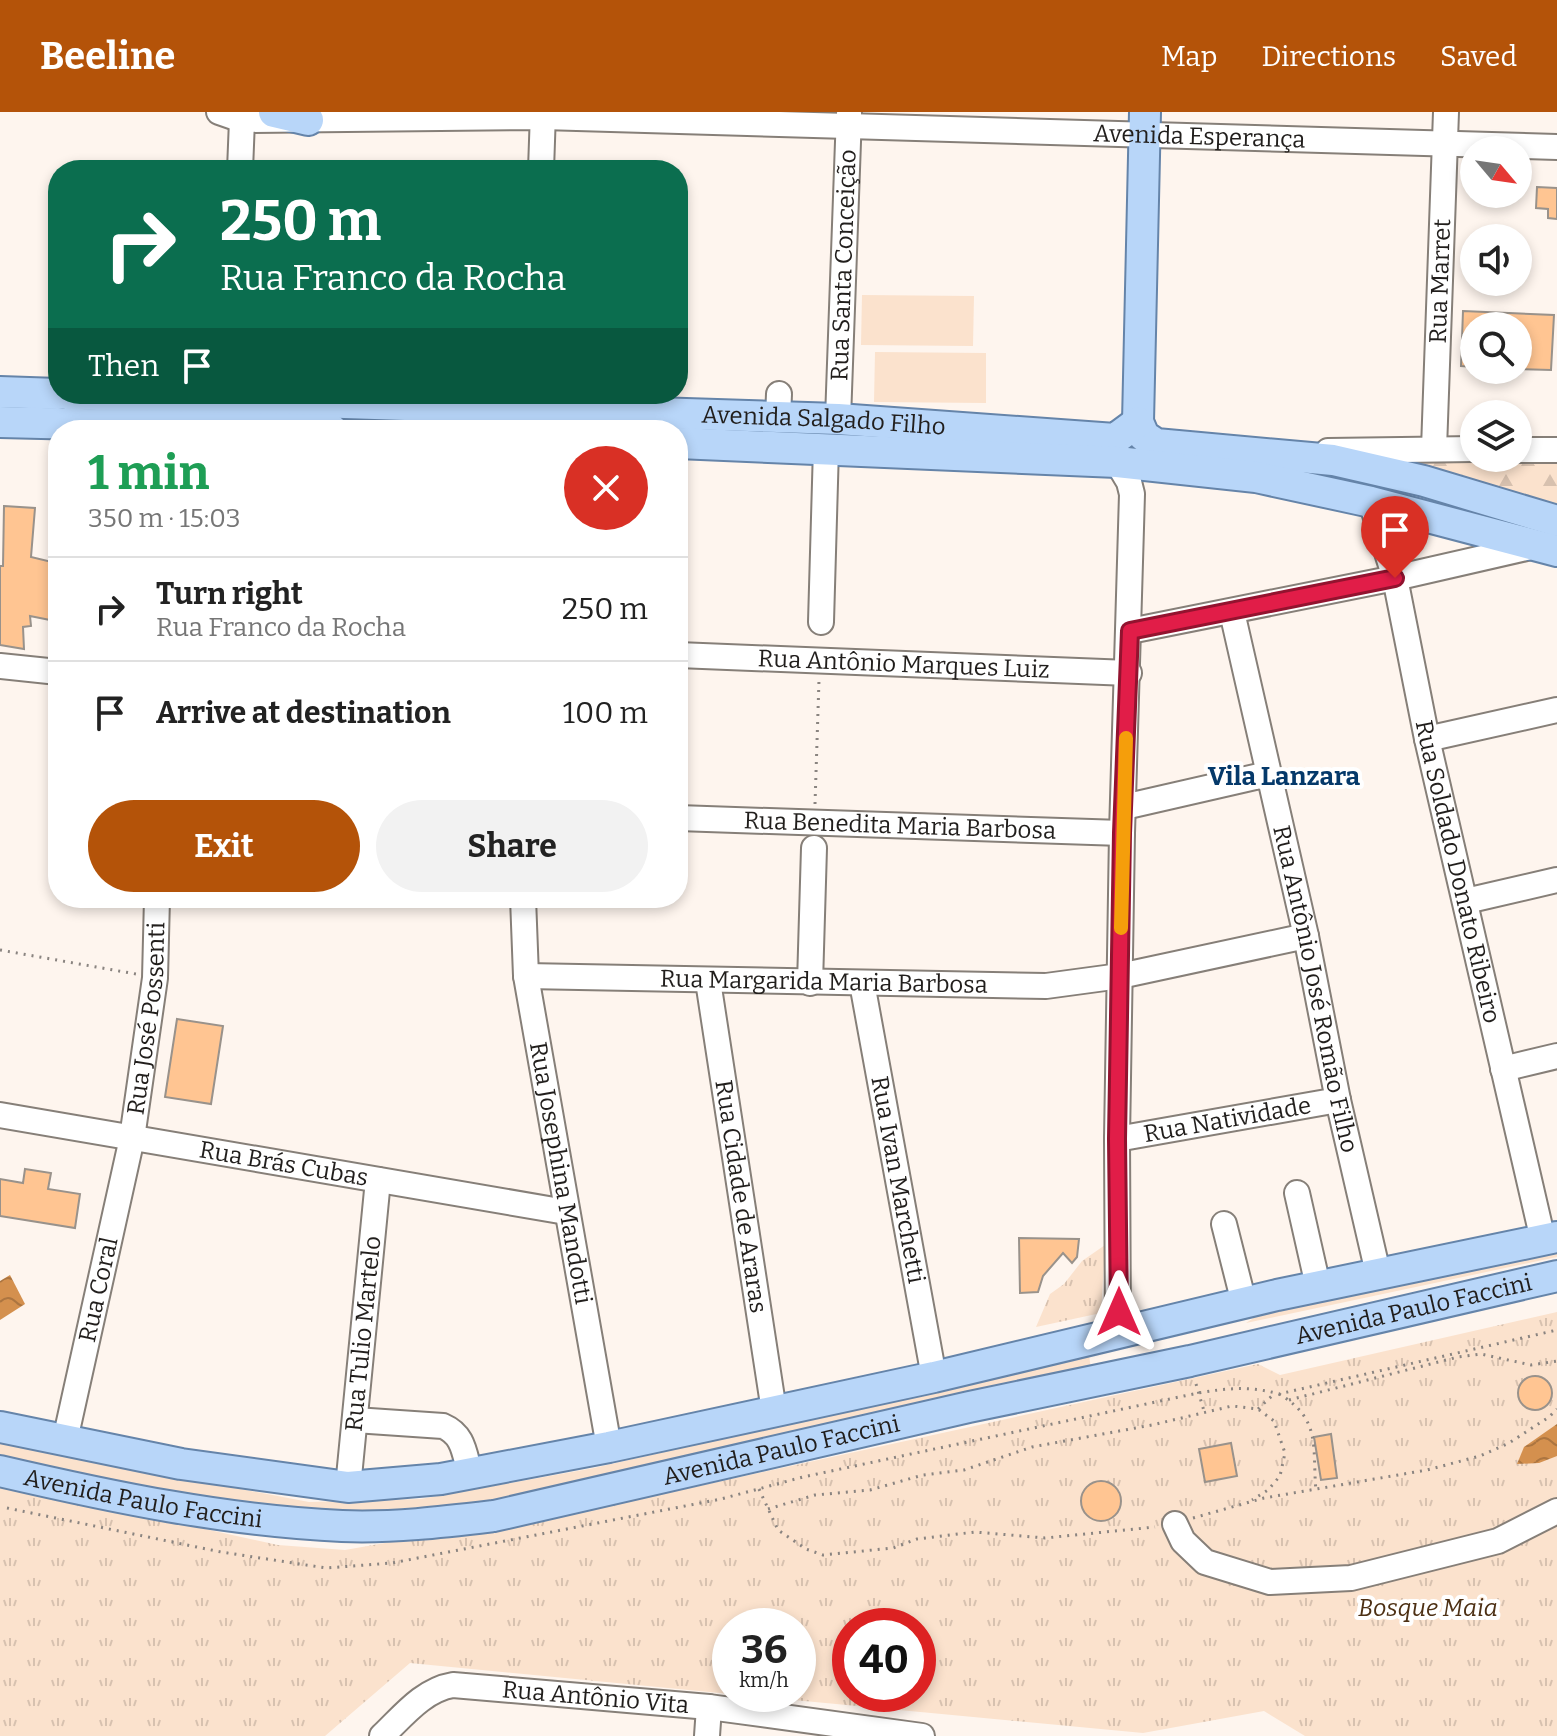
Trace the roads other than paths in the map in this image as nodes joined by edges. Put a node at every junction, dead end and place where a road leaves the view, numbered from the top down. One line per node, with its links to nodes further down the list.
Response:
1 (274, 112): 6 (main road)
2 (1446, 112): 8 (street, Rua Marret)
3 (543, 114): 5 (street, Avenida Esperança); 6 (street, Avenida Esperança); 11 (street)
4 (231, 116): 6 (street, Avenida Esperança); 10 (street)
5 (848, 119): 7 (street, Avenida Esperança); 15 (street, Rua Santa Conceição)
6 (308, 120)
7 (1145, 124): 8 (street, Avenida Esperança); 17 (main road)
8 (1445, 143): 9 (street, Avenida Esperança); 21 (street, Rua Marret)
9 (1557, 147)
10 (238, 160)
11 (541, 160)
12 (0, 392): 13 (main road)
13 (48, 394)
14 (680, 404): 15 (main road, Avenida Salgado Filho)
15 (838, 419): 17 (main road, Avenida Salgado Filho)
16 (0, 422): 18 (main road)
17 (1138, 422): 25 (main road)
18 (48, 423)
19 (688, 443): 20 (main road, Avenida Salgado Filho)
20 (826, 448): 26 (main road, Avenida Salgado Filho); 33 (street)
21 (1434, 449): 22 (street); 25 (street)
22 (1460, 449)
23 (1532, 450): 24 (street)
24 (1557, 450)
25 (1265, 452): 30 (main road)
26 (1117, 462): 27 (main road, Avenida Salgado Filho); 28 (street)
27 (1161, 466): 28 (street); 29 (main road, Avenida Salgado Filho)
28 (1132, 494): 34 (street)
29 (1371, 502): 30 (main road, Avenida Salgado Filho); 31 (street, Rua Soldado Donato Ribeiro)
30 (1551, 539): 31 (street)
31 (1395, 578): 32 (street); 40 (street, Rua Soldado Donato Ribeiro)
32 (1232, 612): 34 (street); 41 (street, Rua Antônio José Romão Filho)
33 (821, 622)
34 (1130, 631): 38 (street)
35 (688, 655): 38 (street, Rua Antônio Marques Luiz)
36 (0, 666): 37 (street)
37 (48, 671)
38 (1129, 673): 42 (street)
39 (1557, 710): 40 (street)
40 (1427, 739): 47 (street, Rua Soldado Donato Ribeiro)
41 (1268, 774): 42 (street); 50 (street, Rua Antônio José Romão Filho)
42 (1124, 807): 44 (street)
43 (688, 818): 44 (street, Rua Benedita Maria Barbosa)
44 (1122, 833): 52 (street)
45 (814, 848): 54 (street)
46 (1557, 880): 47 (street)
47 (1466, 901): 57 (street, Rua Soldado Donato Ribeiro)
48 (157, 908): 60 (street, Rua José Possenti)
49 (523, 908): 51 (street, Rua Josephina Mandotti)
50 (1306, 936): 52 (street, Rua Margarida Maria Barbosa); 58 (street, Rua Antônio José Romão Filho)
51 (526, 976): 53 (street, Rua Margarida Maria Barbosa); 64 (street, Rua Josephina Mandotti)
52 (1120, 976): 55 (street, Rua Margarida Maria Barbosa); 61 (street)
53 (708, 981): 54 (street, Rua Margarida Maria Barbosa); 76 (street, Rua Cidade de Araras)
54 (810, 983): 55 (street, Rua Margarida Maria Barbosa)
55 (862, 983): 74 (street, Rua Ivan Marchetti)
56 (1557, 1056): 57 (street)
57 (1503, 1069): 66 (street, Rua Soldado Donato Ribeiro)
58 (1338, 1100): 61 (street, Rua Natividade); 67 (street, Rua Antônio José Romão Filho)
59 (0, 1115): 60 (street, Rua Brás Cubas)
60 (132, 1138): 62 (street, Rua Brás Cubas); 79 (street, Rua Coral)
61 (1117, 1139): 72 (street)
62 (378, 1180): 64 (street, Rua Brás Cubas); 77 (street, Rua Tulio Martelo)
63 (1297, 1193): 69 (street)
64 (566, 1212): 80 (street, Rua Josephina Mandotti)
65 (1224, 1224): 71 (street)
66 (1550, 1238): 67 (main road, Avenida Paulo Faccini)
67 (1378, 1273): 69 (main road, Avenida Paulo Faccini)
68 (1557, 1276): 73 (main road, Avenida Paulo Faccini)
69 (1318, 1286): 70 (main road, Avenida Paulo Faccini)
70 (1277, 1295): 71 (main road, Avenida Paulo Faccini); 73 (main road)
71 (1244, 1303): 72 (main road, Avenida Paulo Faccini)
72 (1118, 1334): 74 (main road, Avenida Paulo Faccini); 75 (main road)
73 (1235, 1349): 75 (main road, Avenida Paulo Faccini)
74 (934, 1377): 76 (main road, Avenida Paulo Faccini)
75 (1095, 1380): 81 (main road, Avenida Paulo Faccini)
76 (774, 1411): 80 (main road, Avenida Paulo Faccini)
77 (355, 1420): 82 (street); 83 (street, Rua Tulio Martelo)
78 (0, 1427): 79 (main road, Avenida Paulo Faccini)
79 (65, 1440): 83 (main road, Avenida Paulo Faccini)
80 (609, 1447): 82 (main road, Avenida Paulo Faccini)
81 (0, 1471)
82 (470, 1473): 83 (main road, Avenida Paulo Faccini)
83 (348, 1487)
84 (1557, 1511): 85 (street)
85 (1179, 1532)
86 (709, 1707): 87 (street, Rua Antônio Vita); 88 (street); 89 (street, Rua Antônio Vita)
87 (382, 1736)
88 (707, 1736)
89 (922, 1736)

